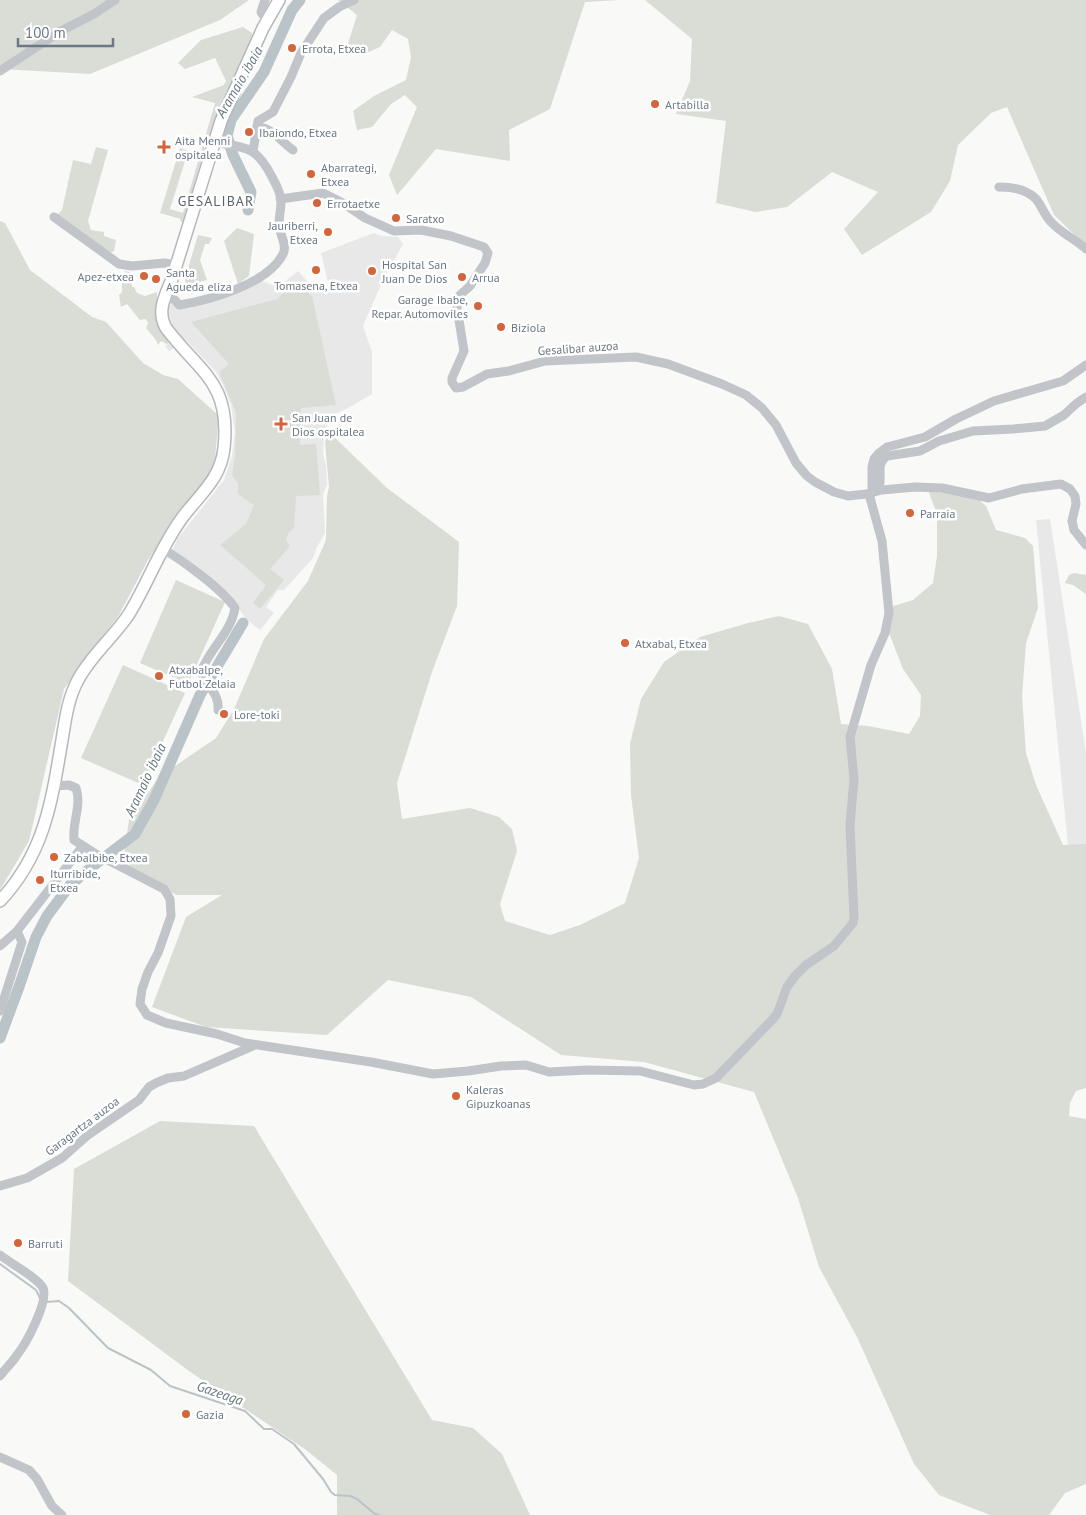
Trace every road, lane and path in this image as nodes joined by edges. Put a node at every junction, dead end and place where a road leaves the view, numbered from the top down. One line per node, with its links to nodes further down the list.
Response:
1 (115, 0): 6 (street)
2 (265, 0): 5 (street)
3 (279, 0): 5 (main road)
4 (354, 0): 7 (street)
5 (267, 21): 8 (main road)
6 (0, 71)
7 (258, 124): 9 (street); 10 (street)
8 (218, 143): 10 (street); 15 (main road)
9 (294, 150)
10 (253, 151): 12 (street)
11 (999, 187): 14 (street)
12 (280, 199): 16 (street); 19 (street, Gesalibar auzoa)
13 (54, 216): 15 (street)
14 (1086, 249)
15 (177, 265): 16 (main road)
16 (165, 295): 21 (main road)
17 (1086, 365): 19 (street)
18 (1086, 397): 19 (street)
19 (872, 492): 20 (street); 29 (street)
20 (1086, 545)
21 (162, 548): 22 (street); 23 (main road)
22 (218, 710)
23 (54, 786): 24 (street); 25 (main road)
24 (82, 847): 26 (street); 29 (street)
25 (0, 901)
26 (17, 931): 27 (street); 28 (street)
27 (0, 946)
28 (0, 1011)
29 (255, 1044): 30 (street, Garagartza auzoa)
30 (0, 1186)
31 (0, 1255): 32 (street)
32 (0, 1376)
33 (0, 1457): 34 (street)
34 (62, 1515)

